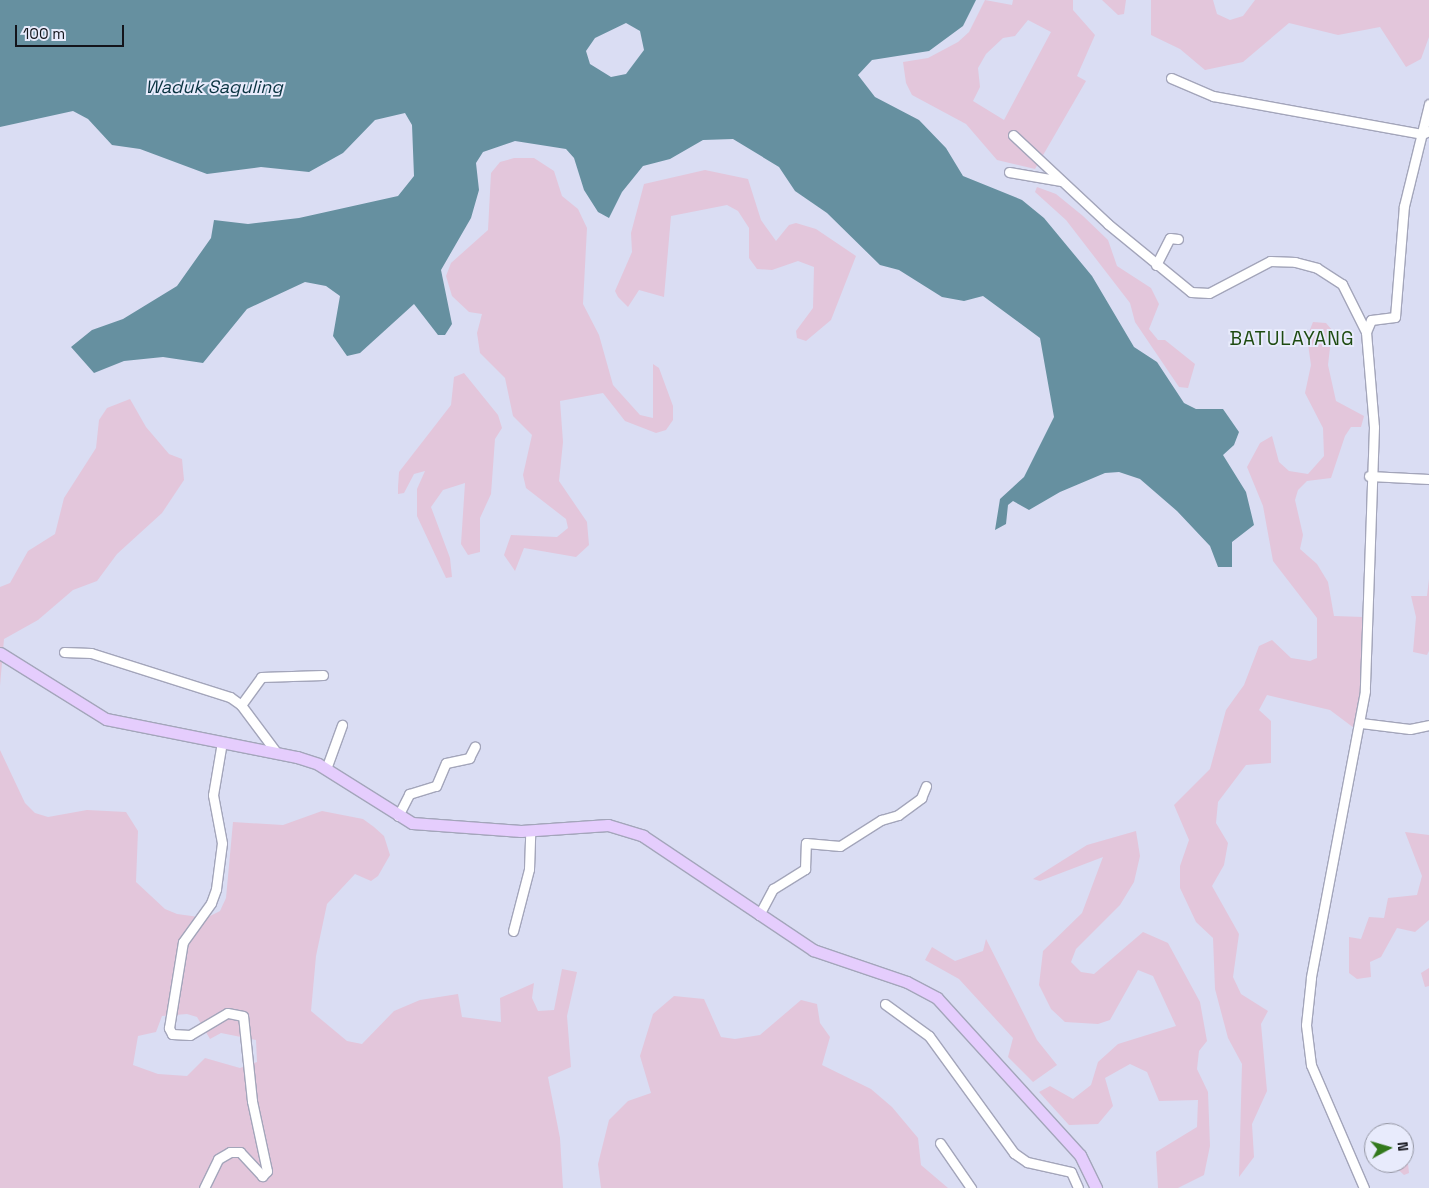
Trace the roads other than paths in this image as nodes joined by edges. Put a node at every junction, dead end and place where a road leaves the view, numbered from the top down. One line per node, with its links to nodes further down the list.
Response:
1 (1171, 78): 3 (street)
2 (1429, 104): 3 (street)
3 (1426, 132): 9 (street)
4 (1013, 135): 6 (street)
5 (1009, 172): 6 (street)
6 (1062, 181): 8 (street)
7 (1178, 239): 8 (street)
8 (1156, 265): 9 (street)
9 (1366, 332): 10 (street)
10 (1369, 476): 11 (street); 16 (street)
11 (1429, 479)
12 (64, 652): 15 (street)
13 (0, 653): 19 (main road)
14 (323, 676): 15 (street)
15 (241, 705): 21 (street)
16 (1361, 723): 18 (street); 34 (street)
17 (342, 724): 22 (street)
18 (1429, 725)
19 (222, 742): 21 (main road); 30 (street)
20 (475, 746): 24 (street)
21 (276, 752): 22 (main road)
22 (326, 769): 24 (main road)
23 (926, 786): 26 (street)
24 (398, 816): 25 (main road)
25 (530, 831): 26 (main road); 27 (street)
26 (759, 915): 33 (main road)
27 (513, 931)
28 (885, 1004): 32 (street)
29 (940, 1143): 31 (street)
30 (204, 1188)
31 (971, 1188)
32 (1078, 1188)
33 (1096, 1188)
34 (1364, 1188)

